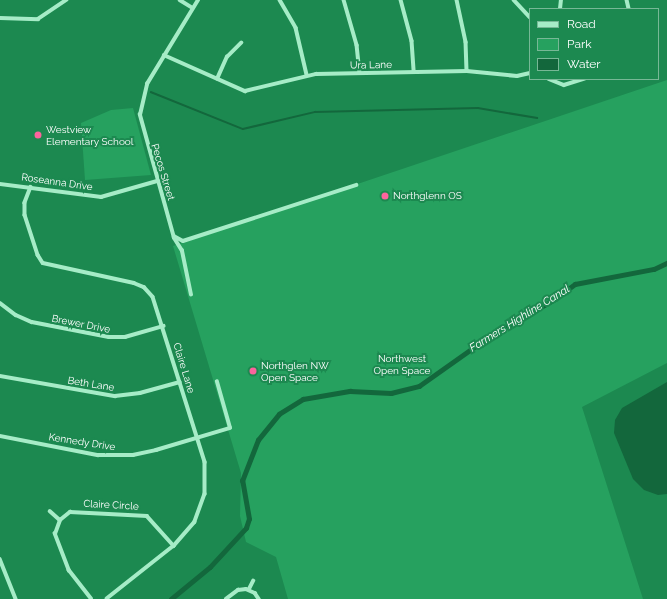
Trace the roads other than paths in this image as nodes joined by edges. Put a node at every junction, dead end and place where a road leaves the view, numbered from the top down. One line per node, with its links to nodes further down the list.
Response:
1 (66, 0): 11 (street)
2 (180, 0): 9 (street)
3 (198, 0): 9 (street, Pecos Street)
4 (280, 0): 18 (street)
5 (344, 0): 16 (street)
6 (401, 0): 14 (street)
7 (457, 0): 15 (street)
8 (514, 0): 10 (street)
9 (193, 8): 13 (street, Pecos Street)
10 (529, 16)
11 (0, 18)
12 (241, 43): 19 (street)
13 (164, 55): 19 (street, Ura Lane); 22 (street, Pecos Street)
14 (414, 71): 15 (street, Ura Lane); 16 (street, Ura Lane)
15 (467, 71): 17 (street, Ura Lane)
16 (360, 73): 18 (street, Ura Lane)
17 (529, 73)
18 (307, 75): 19 (street, Ura Lane)
19 (217, 79)
20 (551, 80): 21 (street)
21 (581, 80)
22 (157, 181): 25 (street, Roseanna Drive); 26 (street, Pecos Street)
23 (0, 184): 25 (street, Roseanna Drive)
24 (356, 184): 26 (street)
25 (31, 187): 29 (street, Claire Lane)
26 (174, 236): 27 (street, Pecos Street)
27 (191, 295)
28 (0, 303): 29 (street, Brewer Drive)
29 (163, 326): 31 (street, Claire Lane)
30 (0, 376): 31 (street, Beth Lane)
31 (180, 382): 34 (street, Claire Lane)
32 (217, 382): 34 (street, Kennedy Drive)
33 (0, 436): 34 (street, Kennedy Drive)
34 (197, 438): 37 (street, Claire Lane)
35 (50, 511): 36 (street)
36 (60, 520): 37 (street, Claire Circle); 42 (street)
37 (174, 546): 43 (street, Claire Lane)
38 (0, 559): 41 (street)
39 (253, 581): 40 (street)
40 (249, 589): 44 (street); 45 (street)
41 (16, 599)
42 (91, 599)
43 (107, 599)
44 (226, 599)
45 (259, 599)

